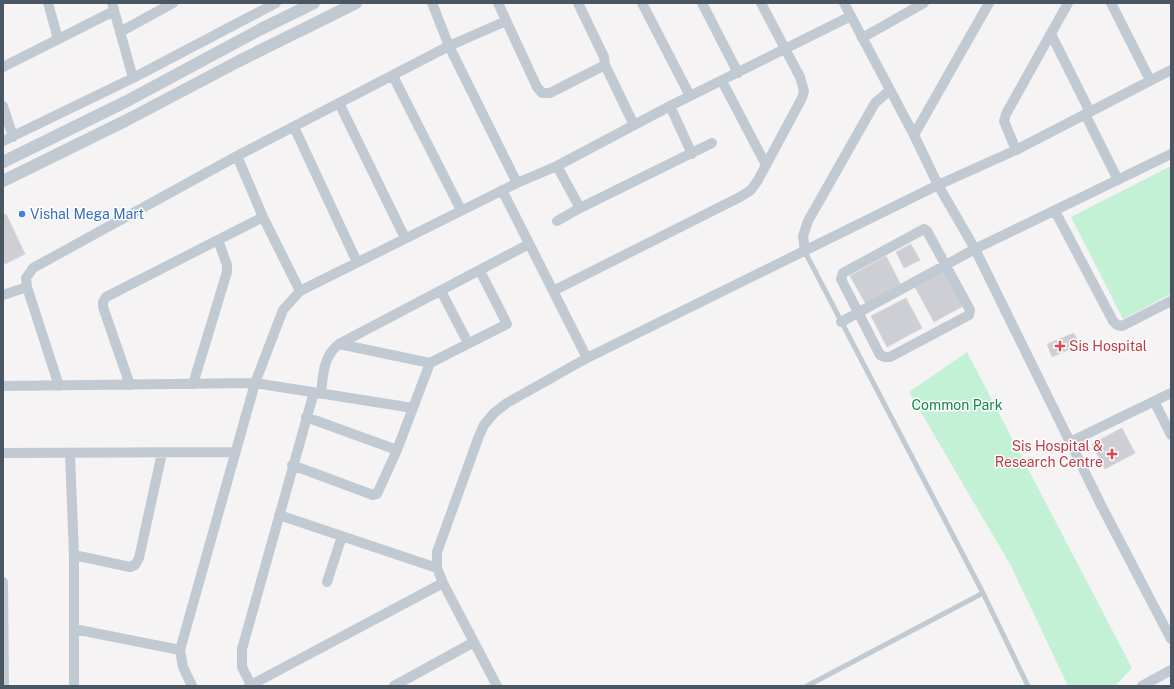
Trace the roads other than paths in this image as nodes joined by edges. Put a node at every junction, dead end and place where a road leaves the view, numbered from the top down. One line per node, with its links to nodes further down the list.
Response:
1 (48, 3): 24 (street)
2 (276, 3): 18 (street)
3 (314, 3): 51 (street)
4 (356, 3): 55 (street)
5 (432, 3): 25 (street)
6 (498, 3): 20 (street)
7 (578, 3): 27 (street)
8 (642, 3): 36 (street)
9 (702, 3): 30 (street)
10 (761, 3): 26 (street)
11 (844, 3): 19 (street)
12 (924, 3): 23 (street)
13 (989, 3): 43 (street)
14 (1068, 3): 22 (street)
15 (1112, 3): 33 (street)
16 (168, 4): 21 (street)
17 (113, 7): 21 (street); 24 (street)
18 (261, 7): 32 (street)
19 (851, 16): 23 (street); 26 (street)
20 (506, 21): 25 (street); 27 (street)
21 (120, 32): 32 (street)
22 (1051, 34): 40 (street); 47 (street)
23 (862, 38): 35 (street)
24 (58, 39): 28 (street)
25 (449, 46): 31 (street); 56 (street)
26 (784, 50): 30 (street); 52 (street)
27 (604, 65): 41 (street)
28 (3, 67)
29 (1171, 70): 33 (street)
30 (738, 73): 34 (street)
31 (393, 76): 37 (street); 60 (street)
32 (133, 78): 44 (street)
33 (1150, 80): 40 (street)
34 (722, 81): 36 (street); 52 (street)
35 (890, 90): 43 (street); 68 (street)
36 (690, 96): 39 (street)
37 (340, 103): 42 (street); 64 (street)
38 (3, 106): 44 (street)
39 (670, 106): 41 (street); 48 (street)
40 (1087, 113): 47 (street); 54 (street)
41 (634, 125): 53 (street)
42 (294, 127): 50 (street); 69 (street)
43 (914, 135): 57 (street)
44 (13, 137): 45 (street)
45 (3, 141)
46 (712, 143): 48 (street)
47 (1016, 150): 57 (street)
48 (692, 154): 59 (street)
49 (1171, 154): 54 (street)
50 (237, 156): 62 (street); 72 (street)
51 (3, 162)
52 (766, 165): 75 (street)
53 (557, 166): 56 (street); 59 (street)
54 (1118, 180): 61 (street)
55 (3, 181)
56 (517, 183): 58 (street)
57 (938, 185): 67 (street); 68 (street)
58 (502, 190): 60 (street); 66 (street)
59 (580, 208): 63 (street)
60 (461, 210): 64 (street)
61 (1055, 210): 67 (street); 77 (street)
62 (263, 217): 65 (street); 73 (street)
63 (557, 221)
64 (405, 238): 69 (street)
65 (218, 240): 85 (street); 86 (street)
66 (529, 244): 71 (street); 75 (street)
67 (975, 249): 70 (street); 95 (street)
68 (805, 252): 79 (lane); 82 (street)
69 (357, 262): 73 (street)
70 (946, 265): 78 (street); 78 (street); 78 (street)
71 (480, 271): 74 (street); 80 (street)
72 (27, 288): 76 (street); 88 (street)
73 (300, 291): 84 (street)
74 (441, 291): 80 (street); 81 (street)
75 (553, 291): 82 (street)
76 (3, 295)
77 (1171, 301)
78 (858, 312): 79 (street)
79 (841, 322): 109 (lane)
80 (468, 343): 83 (street)
81 (339, 344): 83 (street); 89 (street)
82 (587, 358): 105 (street)
83 (430, 364): 92 (street)
84 (255, 383): 85 (street); 89 (street); 97 (street)
85 (193, 384): 86 (street)
86 (130, 385): 88 (street)
87 (3, 386): 88 (street)
88 (59, 386)
89 (317, 393): 92 (street); 93 (street)
90 (1171, 393): 91 (street)
91 (1154, 401): 94 (street); 95 (street)
92 (413, 408): 96 (street)
93 (306, 418): 96 (street); 101 (street)
94 (1171, 435)
95 (1070, 442): 111 (street)
96 (397, 450): 101 (street)
97 (236, 452): 98 (street); 113 (street)
98 (162, 453): 100 (street); 104 (street)
99 (3, 454): 100 (street)
100 (70, 454): 104 (street)
101 (292, 465): 102 (street)
102 (279, 515): 103 (street); 118 (street)
103 (342, 536): 105 (street); 107 (street)
104 (74, 555): 110 (street)
105 (437, 568): 108 (street)
106 (3, 582): 115 (street)
107 (327, 582)
108 (443, 583): 112 (street); 118 (street)
109 (983, 593): 121 (lane); 122 (lane)
110 (74, 628): 113 (street); 116 (street)
111 (1171, 640)
112 (474, 642): 119 (street); 120 (street)
113 (180, 650): 117 (street)
114 (1171, 671): 123 (street)
115 (4, 686)
116 (74, 686)
117 (192, 686)
118 (250, 686)
119 (394, 686)
120 (497, 686)
121 (807, 686)
122 (1028, 686)
123 (1142, 686)

